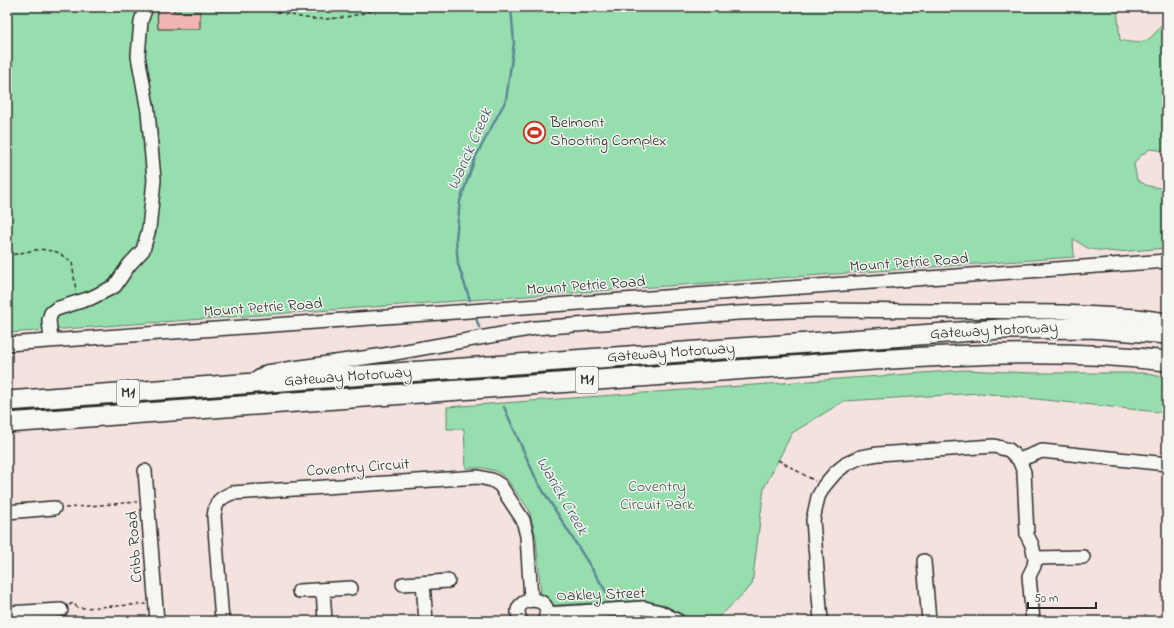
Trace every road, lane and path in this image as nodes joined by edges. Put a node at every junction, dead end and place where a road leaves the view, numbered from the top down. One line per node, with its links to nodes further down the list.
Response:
1 (146, 7): 6 (street)
2 (257, 7): 3 (path)
3 (386, 7)
4 (7, 257): 6 (path)
5 (1167, 261): 9 (street, Mount Petrie Road)
6 (78, 302): 9 (street)
7 (1167, 320): 12 (street)
8 (1167, 334): 12 (highway, Gateway Motorway / M1)
9 (51, 340): 10 (street, Mount Petrie Road)
10 (7, 344)
11 (1167, 361): 14 (highway, Gateway Motorway / M1)
12 (248, 385): 13 (highway, Gateway Motorway / M1)
13 (7, 401)
14 (7, 422)
15 (778, 460): 19 (path)
16 (1019, 460): 17 (street); 19 (street); 24 (street)
17 (1167, 464)
18 (144, 471): 37 (street, Cribb Road)
19 (824, 486): 43 (street)
20 (142, 501): 21 (path)
21 (54, 508): 22 (street)
22 (7, 512)
23 (1083, 557): 24 (street)
24 (1035, 558): 45 (street)
25 (924, 561): 44 (street)
26 (448, 581): 27 (street)
27 (423, 583): 28 (street); 40 (street)
28 (403, 584)
29 (351, 588): 30 (street)
30 (323, 590): 31 (street); 39 (street)
31 (299, 591)
32 (531, 599): 36 (street); 38 (street, Coventry Circuit); 41 (street)
33 (150, 603): 34 (path)
34 (61, 610): 35 (street)
35 (7, 613)
36 (545, 617): 42 (street, Oakley Street)
37 (157, 621)
38 (222, 621)
39 (325, 621)
40 (426, 621)
41 (521, 621)
42 (678, 621)
43 (821, 621)
44 (929, 621)
45 (1032, 621)

